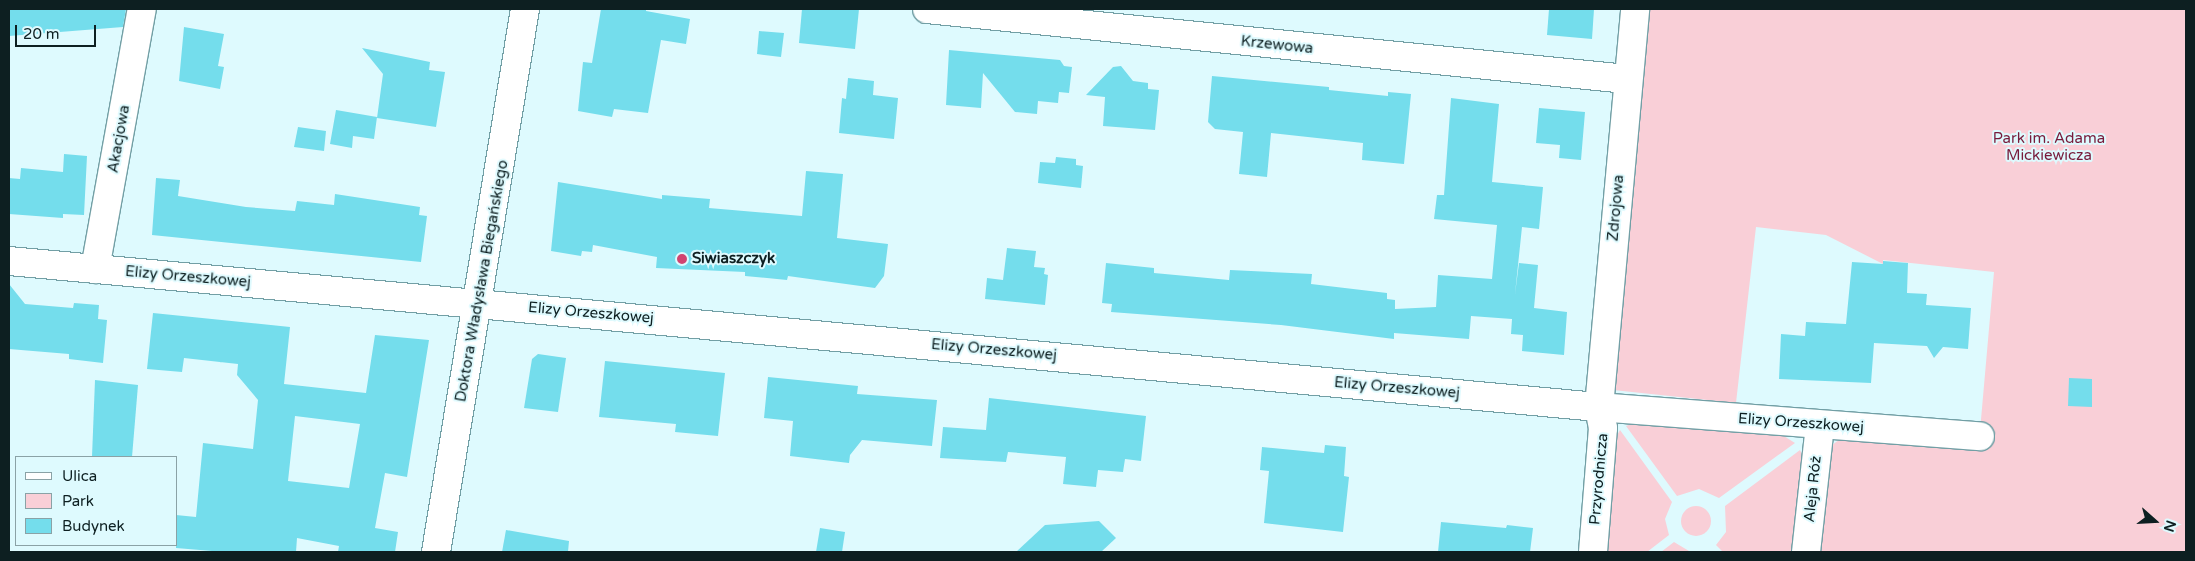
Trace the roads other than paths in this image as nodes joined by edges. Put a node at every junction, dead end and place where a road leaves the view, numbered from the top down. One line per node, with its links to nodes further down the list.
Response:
1 (142, 9): 7 (street, Akacjowa)
2 (525, 9): 8 (street, Doktora Władysława Biegańskiego)
3 (927, 9): 5 (street, Krzewowa)
4 (1635, 9): 5 (street, Zdrojowa)
5 (1628, 80): 9 (street, Zdrojowa)
6 (9, 261): 7 (street, Elizy Orzeszkowej)
7 (95, 269): 8 (street, Elizy Orzeszkowej)
8 (478, 303): 9 (street, Elizy Orzeszkowej); 12 (street, Doktora Władysława Biegańskiego)
9 (1599, 407): 10 (street, Elizy Orzeszkowej); 13 (street, Przyrodnicza)
10 (1820, 425): 11 (street, Elizy Orzeszkowej); 14 (street, Aleja Róż)
11 (1980, 436)
12 (436, 552)
13 (1593, 552)
14 (1806, 552)

